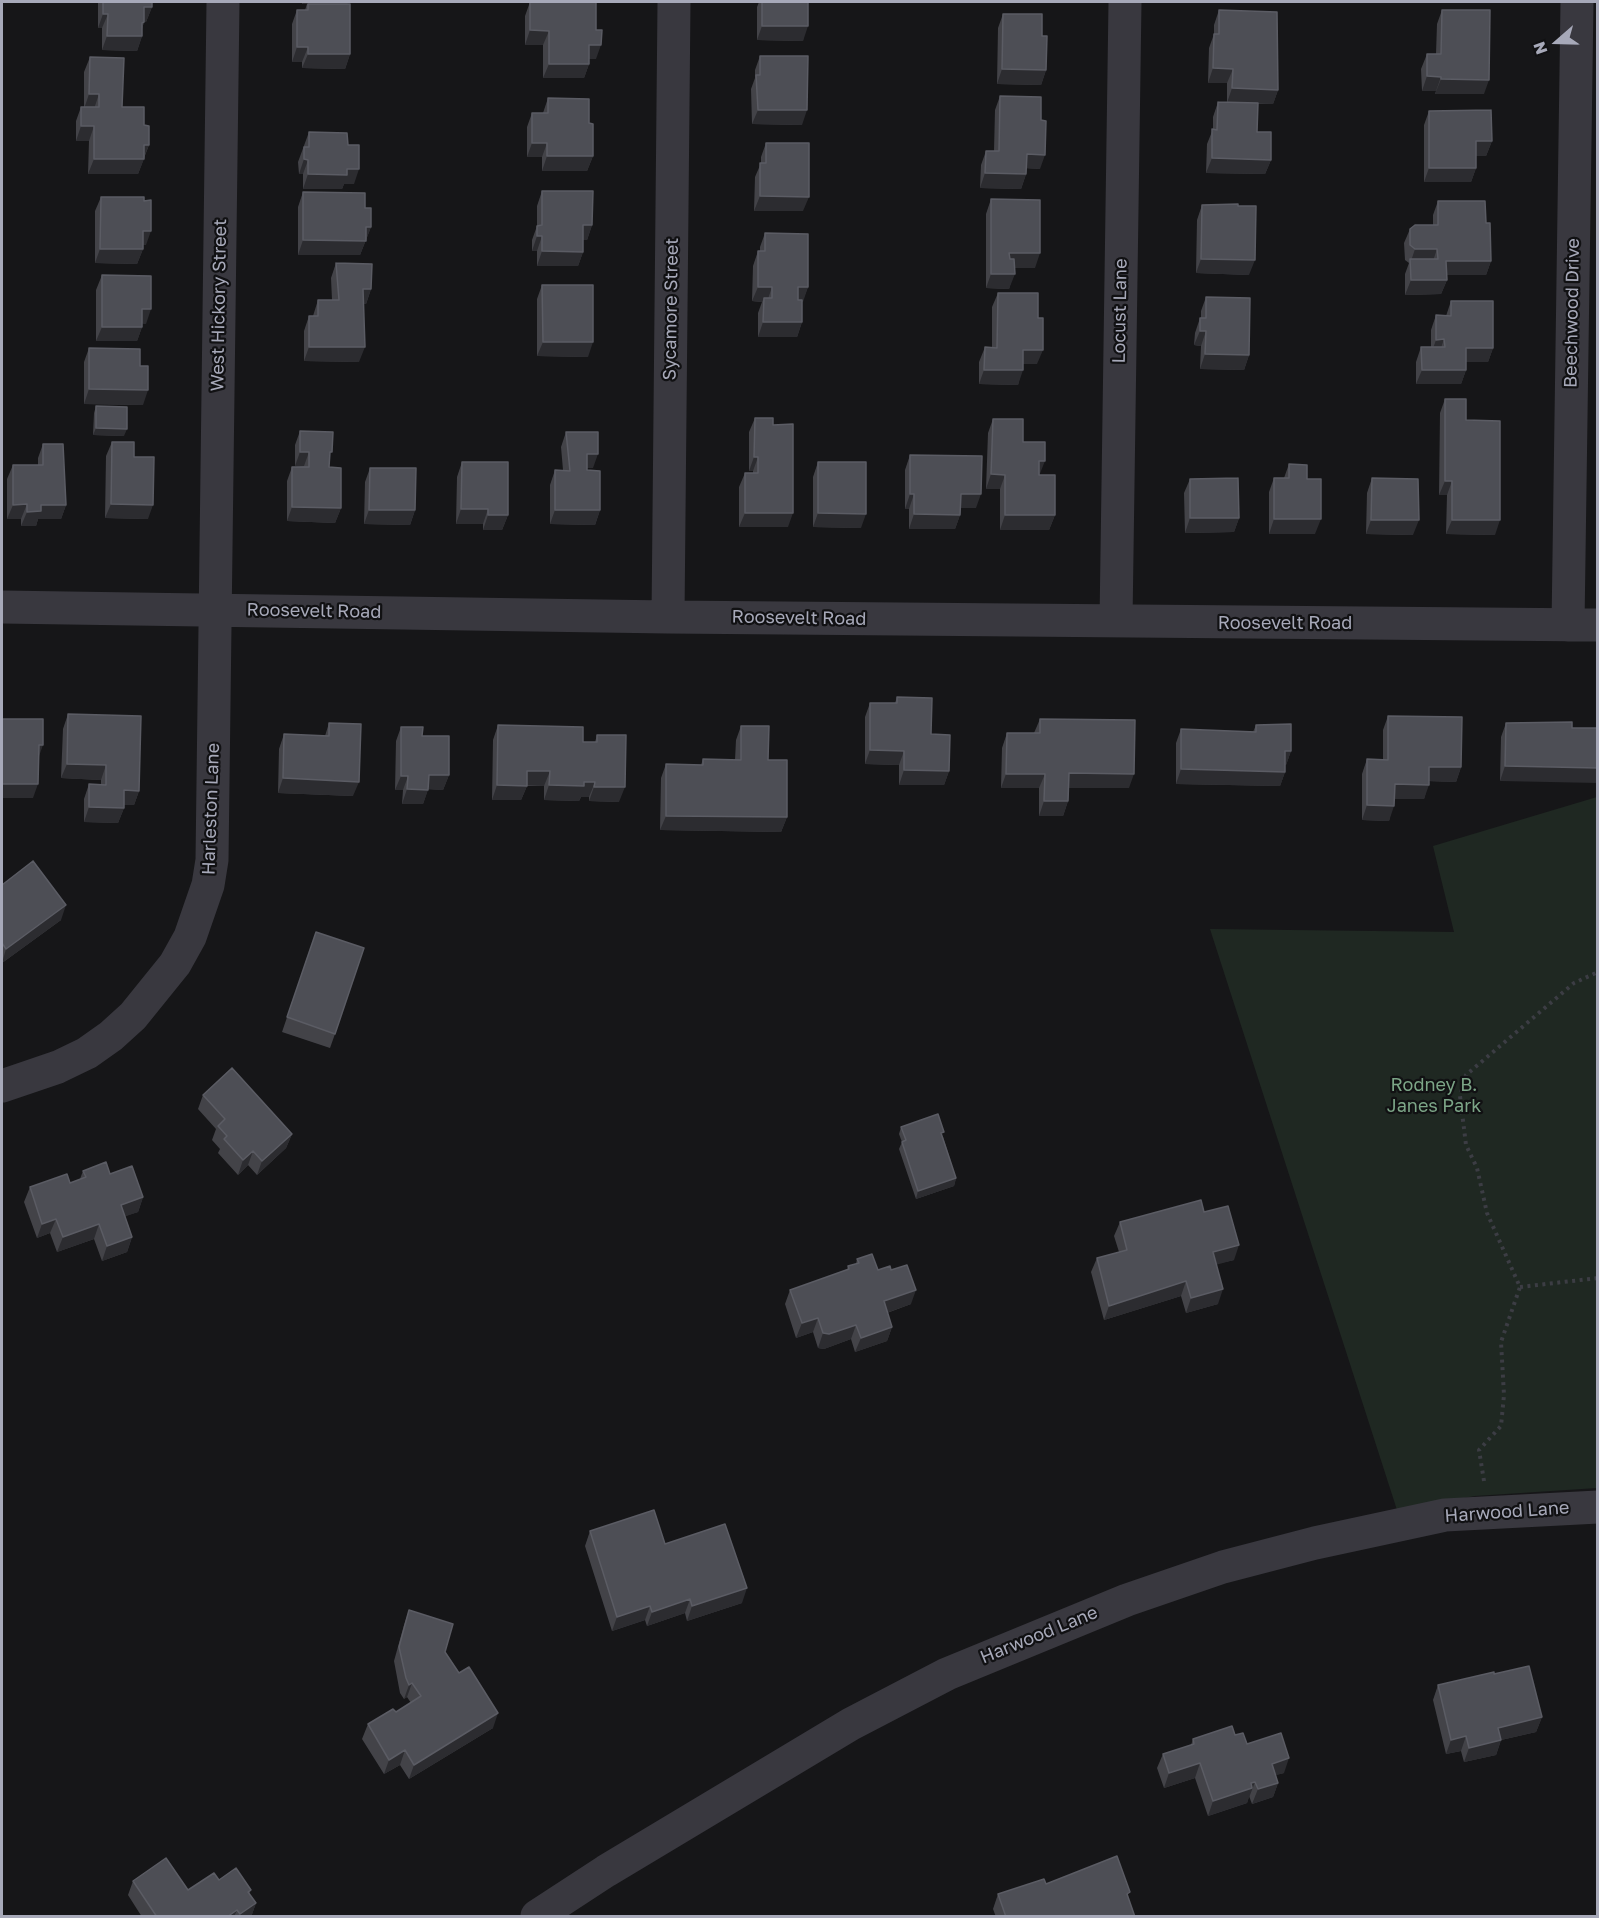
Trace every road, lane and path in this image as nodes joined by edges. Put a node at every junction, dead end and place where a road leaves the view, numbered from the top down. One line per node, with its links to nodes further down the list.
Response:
1 (223, 2): 6 (street, West Hickory Street)
2 (674, 2): 7 (street, Sycamore Street)
3 (1125, 2): 8 (street, Locust Lane)
4 (1577, 2): 9 (street, Beechwood Drive)
5 (2, 607): 6 (street, Roosevelt Road)
6 (216, 609): 7 (street, Roosevelt Road); 11 (street, Harleston Lane)
7 (668, 617): 8 (street, Roosevelt Road)
8 (1116, 621): 9 (street, Roosevelt Road)
9 (1583, 625)
10 (1598, 972): 13 (path)
11 (2, 1086)
12 (1598, 1278): 13 (path)
13 (1520, 1287): 15 (path)
14 (1598, 1507): 15 (street, Harwood Lane)
15 (1489, 1511): 16 (street, Harwood Lane)
16 (537, 1917)

